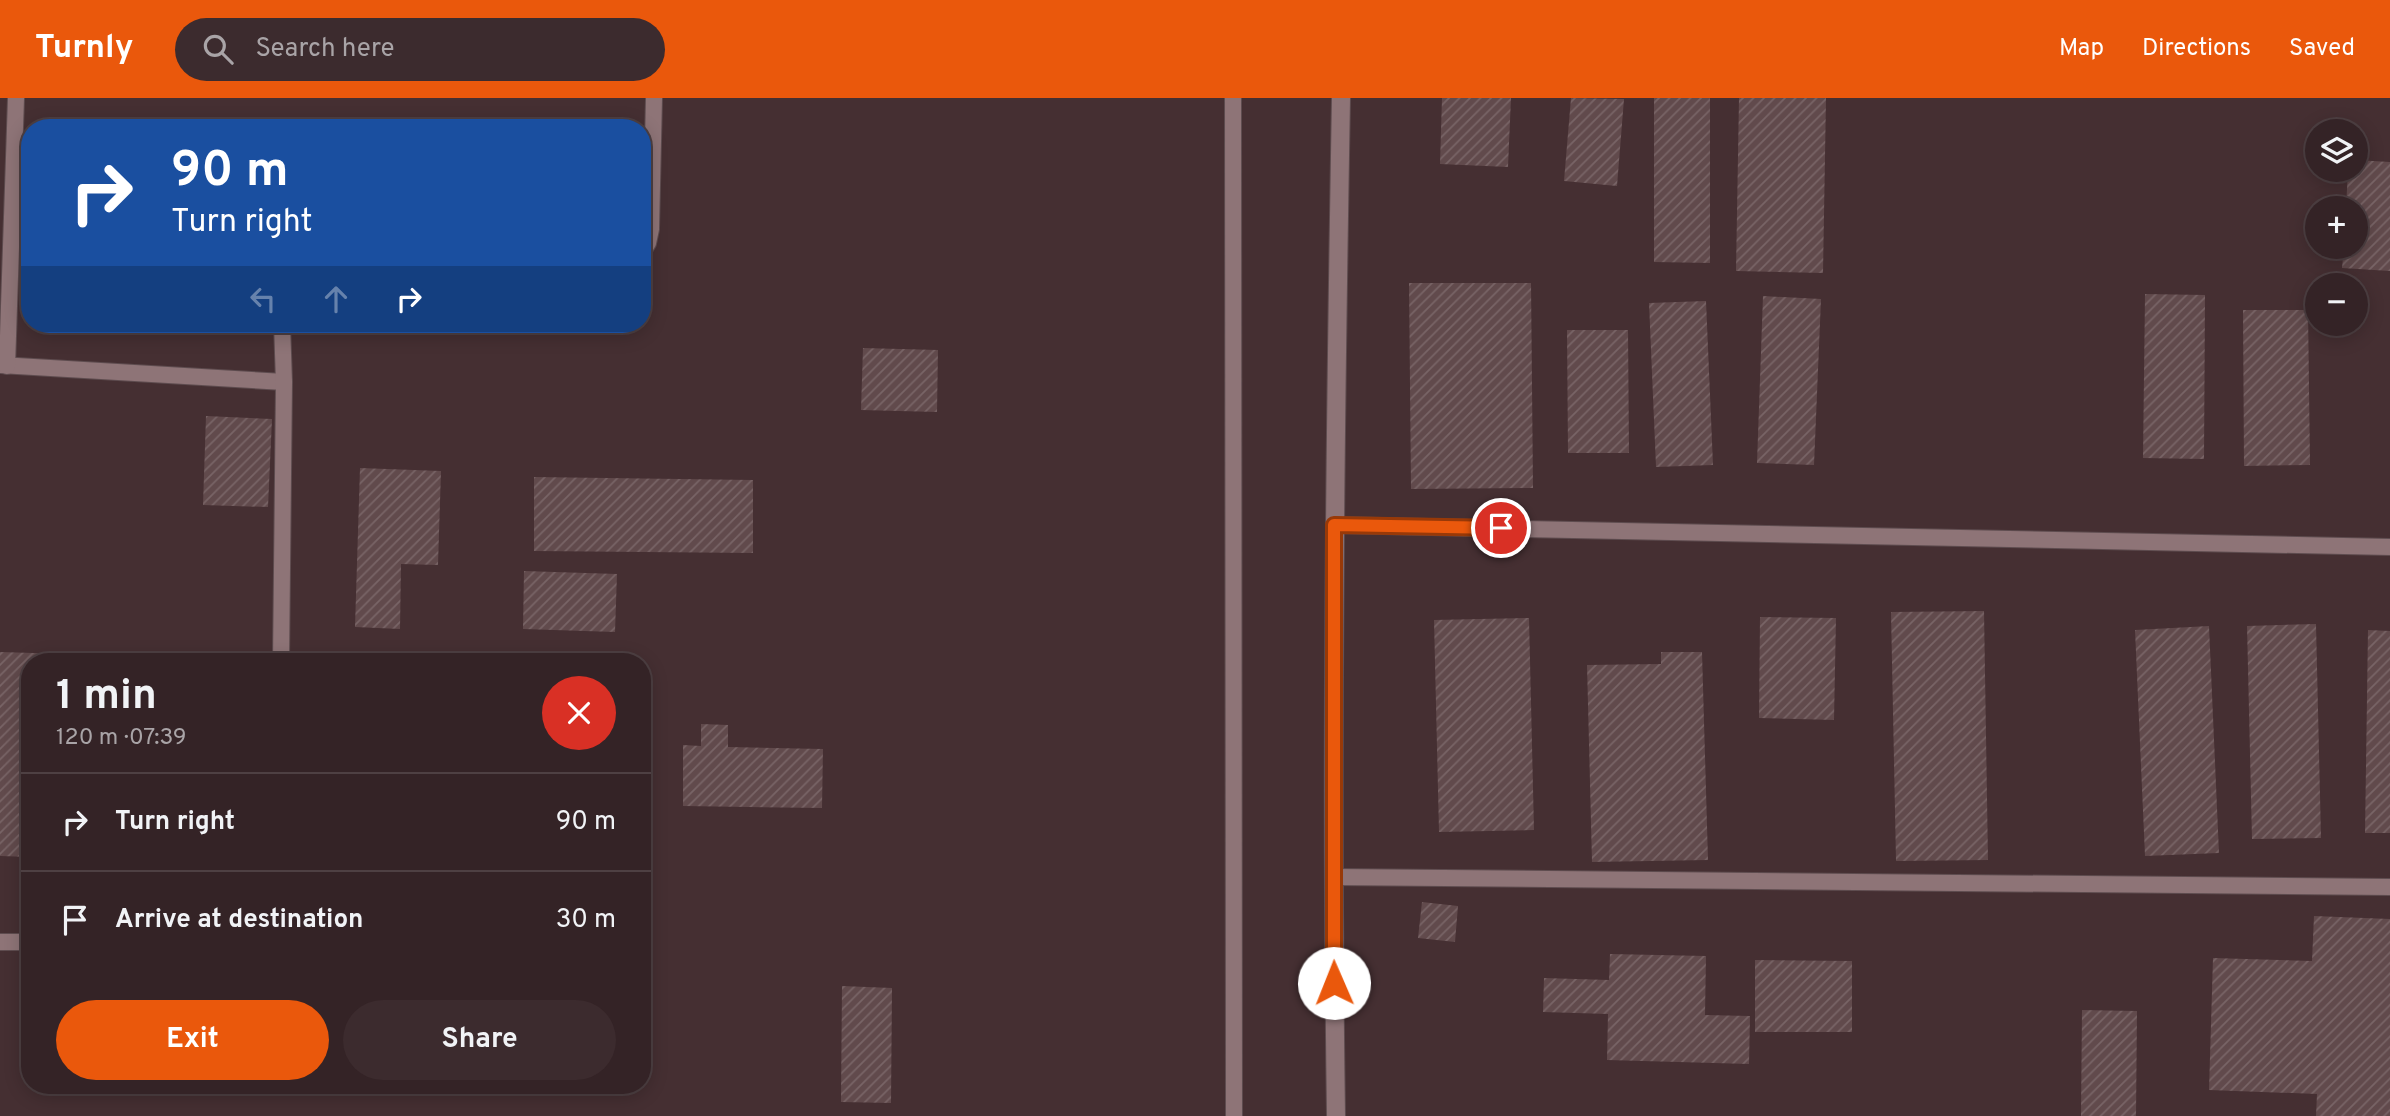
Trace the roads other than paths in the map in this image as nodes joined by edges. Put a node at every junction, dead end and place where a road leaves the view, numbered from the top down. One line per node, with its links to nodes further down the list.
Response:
1 (16, 98): 7 (lane)
2 (654, 98): 5 (lane)
3 (1233, 98): 16 (lane)
4 (1341, 98): 9 (main road)
5 (651, 229)
6 (282, 333): 8 (lane)
7 (3, 366): 8 (lane)
8 (284, 382): 11 (lane)
9 (1334, 525): 10 (lane); 12 (main road)
10 (2390, 547)
11 (281, 653)
12 (1333, 877): 13 (lane); 17 (main road)
13 (2390, 887)
14 (0, 942): 15 (lane)
15 (21, 942)
16 (1234, 1116)
17 (1336, 1116)

